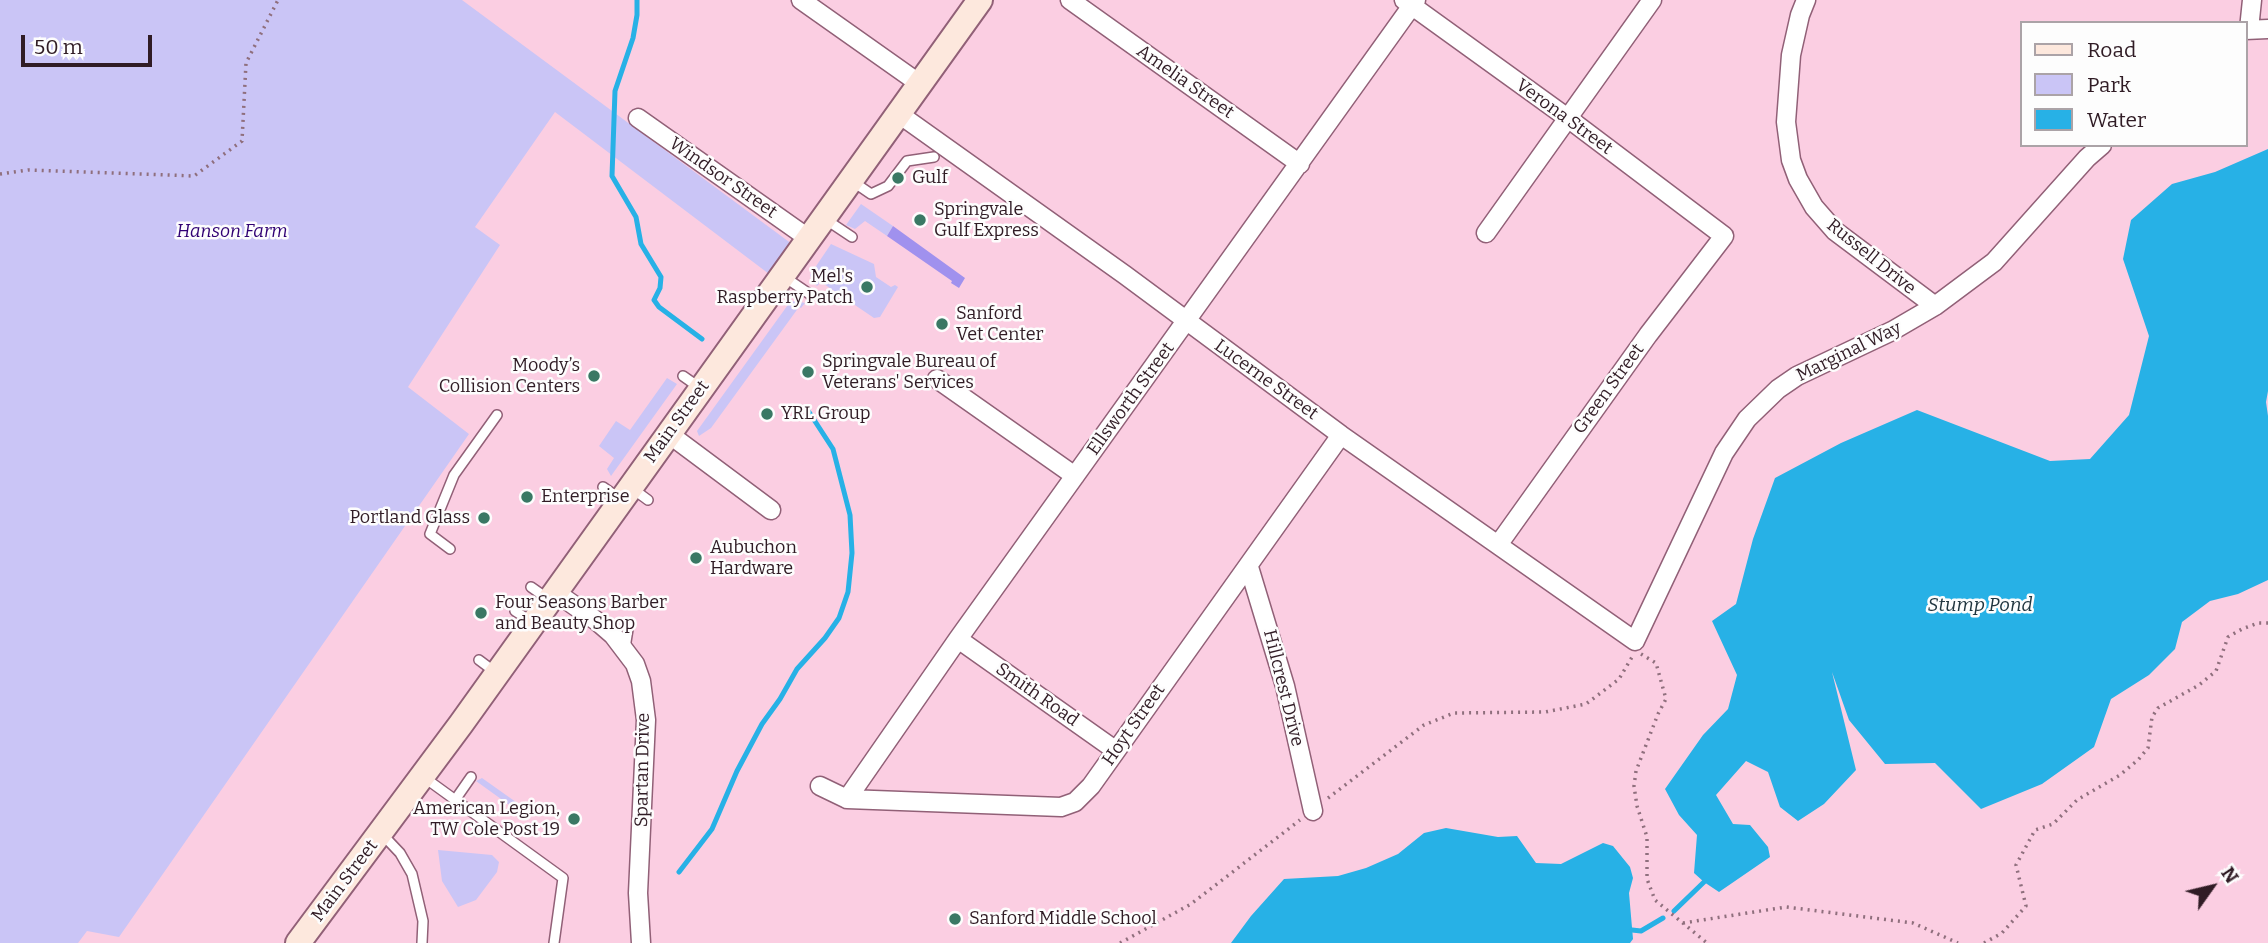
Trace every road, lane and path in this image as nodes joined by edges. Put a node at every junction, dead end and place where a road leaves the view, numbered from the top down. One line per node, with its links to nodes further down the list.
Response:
1 (278, 0): 18 (path)
2 (801, 0): 11 (street)
3 (980, 0): 11 (main road, Main Street)
4 (1070, 0): 17 (street, Amelia Street)
5 (1652, 0): 14 (street)
6 (1806, 0): 28 (street, Russell Drive)
7 (2252, 0): 9 (street)
8 (1410, 2): 14 (street, Verona Street); 17 (street, Ellsworth Street)
9 (2247, 29): 10 (street)
10 (2268, 29)
11 (920, 84): 12 (main road, Main Street)
12 (899, 114): 16 (street, Lucerne Street); 19 (main road, Main Street)
13 (638, 118): 25 (street, Windsor Street)
14 (1569, 119): 22 (street); 23 (street, Verona Street)
15 (2100, 147): 28 (street, Marginal Way)
16 (938, 151): 19 (lane); 20 (lane); 29 (street, Lucerne Street)
17 (1300, 164): 29 (street, Ellsworth Street)
18 (0, 174)
19 (850, 180): 21 (main road, Main Street)
20 (873, 195)
21 (823, 218): 24 (lane); 25 (main road, Main Street)
22 (1486, 233)
23 (1724, 236): 36 (street, Green Street)
24 (852, 237)
25 (808, 238): 26 (main road, Main Street)
26 (782, 275): 27 (lane); 32 (main road, Main Street)
27 (811, 295)
28 (1935, 306): 43 (street, Marginal Way)
29 (1186, 321): 33 (street, Lucerne Street); 34 (street, Ellsworth Street)
30 (937, 379): 34 (street)
31 (497, 415): 37 (lane)
32 (669, 434): 35 (street); 39 (main road, Main Street)
33 (1341, 435): 36 (street, Lucerne Street); 38 (street, Hoyt Street)
34 (1075, 476): 42 (street, Ellsworth Street)
35 (771, 510)
36 (1498, 545): 43 (street, Lucerne Street)
37 (450, 549)
38 (1249, 567): 45 (street, Hoyt Street); 51 (street, Hillcrest Drive)
39 (545, 593): 44 (street, Spartan Drive); 46 (main road, Main Street)
40 (629, 623): 44 (lane)
41 (2268, 623): 61 (path)
42 (958, 639): 45 (street, Smith Road); 49 (street, Ellsworth Street)
43 (1635, 641)
44 (625, 650): 57 (street, Spartan Drive)
45 (1115, 750): 49 (street, Hoyt Street)
46 (422, 776): 50 (lane); 52 (main road, Main Street)
47 (471, 777): 50 (lane)
48 (820, 786): 49 (street, Hoyt Street)
49 (847, 799)
50 (455, 800): 56 (lane)
51 (1313, 811): 53 (path); 58 (path)
52 (381, 834): 54 (main road, Main Street); 55 (lane)
53 (1684, 923): 59 (path); 60 (path)
54 (298, 943)
55 (422, 943)
56 (554, 943)
57 (641, 943)
58 (1120, 943)
59 (1707, 943)
60 (1958, 943)
61 (1984, 943)

